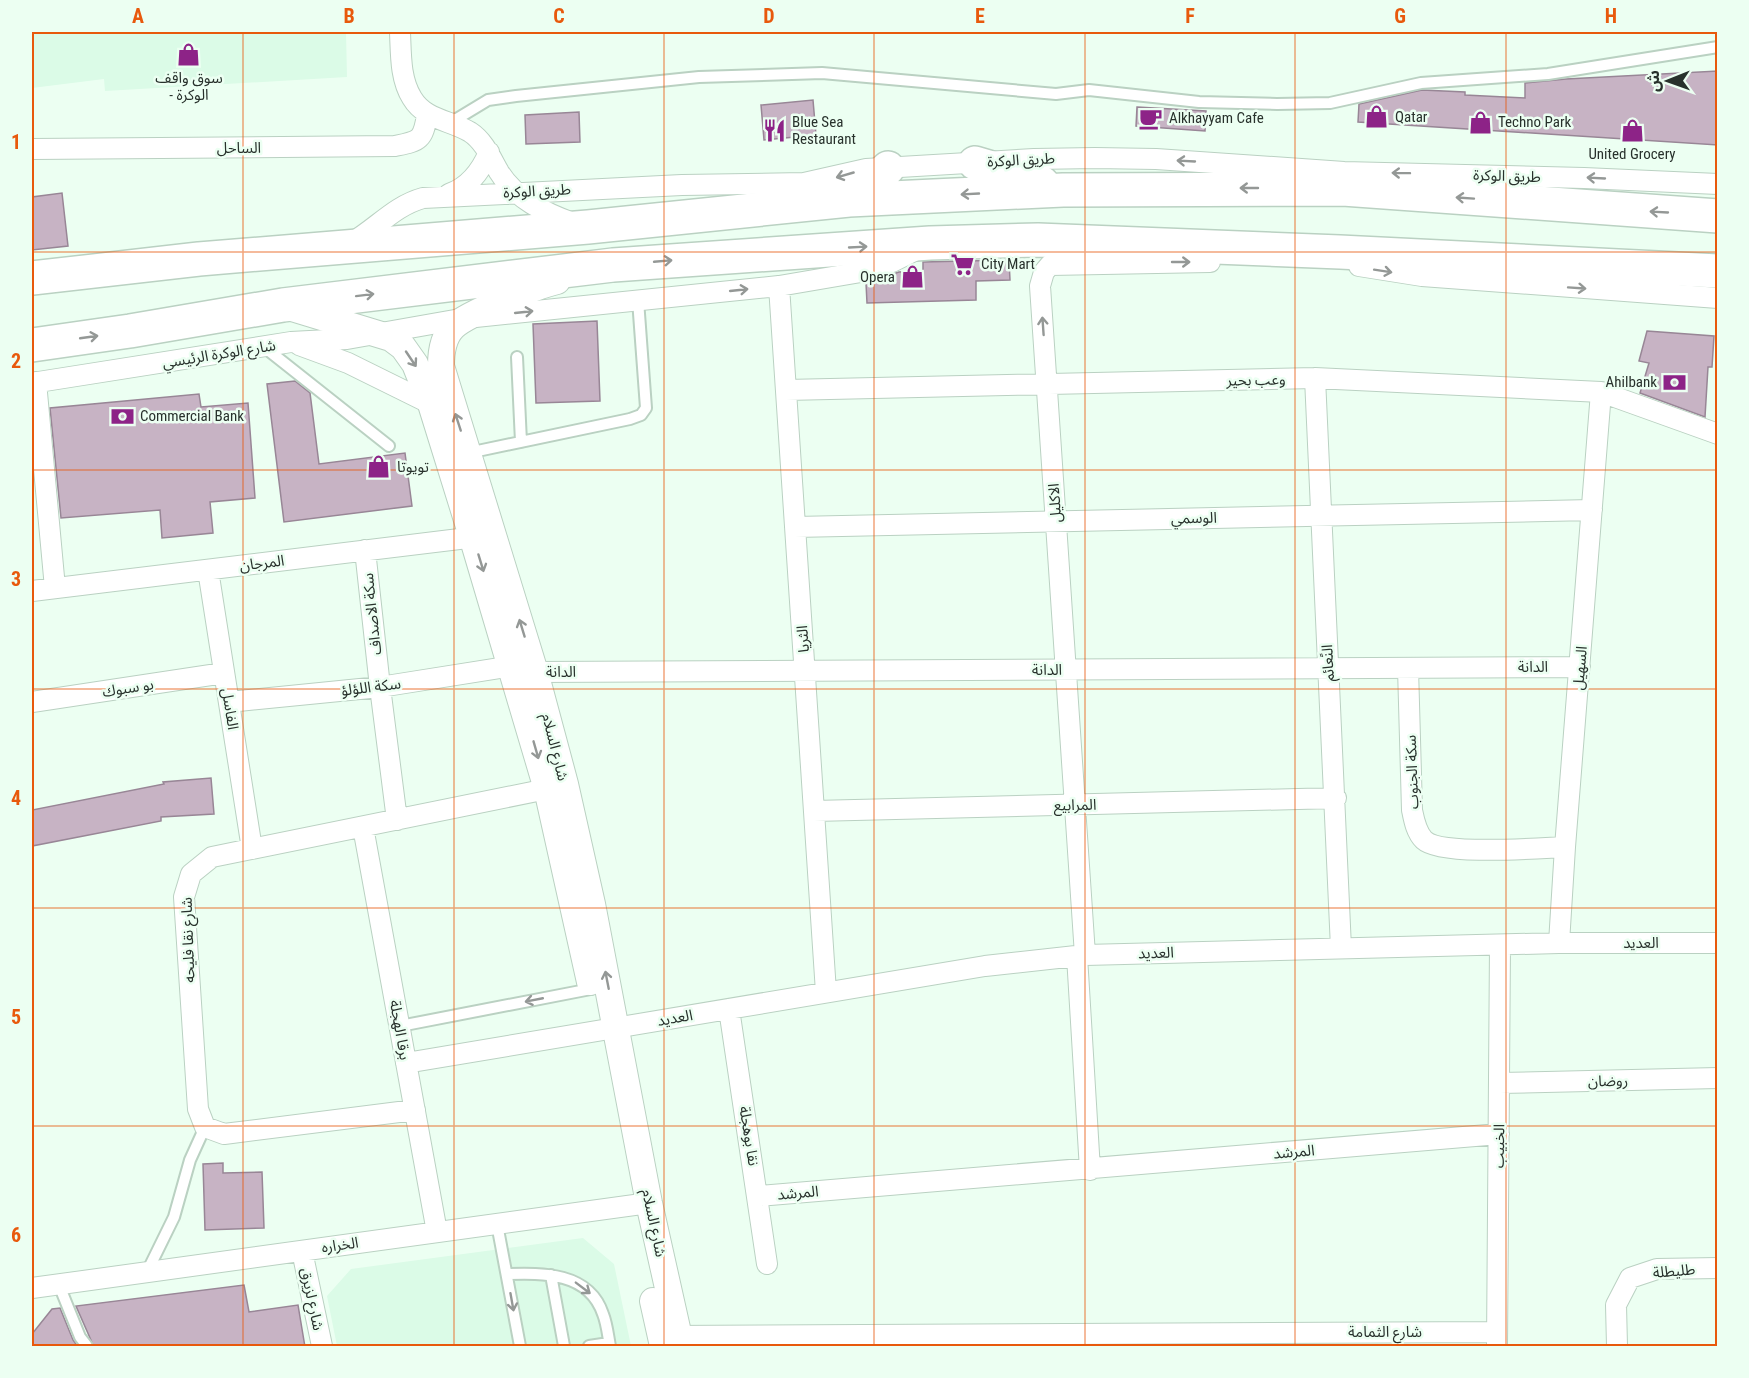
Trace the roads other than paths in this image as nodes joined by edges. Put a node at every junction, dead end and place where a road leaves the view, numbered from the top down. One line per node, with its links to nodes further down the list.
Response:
1 (400, 32): 3 (street)
2 (1718, 47): 4 (lane)
3 (427, 115): 4 (street); 5 (street, الساحل)
4 (450, 123): 6 (street)
5 (32, 149)
6 (489, 152): 11 (street); 12 (street)
7 (975, 163): 8 (street, طريق الوكرة); 9 (street, طريق الوكرة, one-way to 7); 10 (highway)
8 (888, 168): 11 (street, طريق الوكرة, one-way to 11); 13 (highway)
9 (1718, 184)
10 (1063, 190): 13 (highway, طريق الوكرة, one-way to 13); 14 (highway, طريق الوكرة, one-way to 10)
11 (515, 192): 12 (street, طريق الوكرة); 15 (street)
12 (443, 197): 17 (street, طريق الوكرة)
13 (849, 200): 15 (highway, طريق الوكرة)
14 (1718, 216)
15 (588, 227): 17 (highway, طريق الوكرة)
16 (930, 243): 18 (highway); 20 (highway, one-way to 16); 24 (street)
17 (342, 248): 23 (highway, طريق الوكرة)
18 (1140, 253): 21 (highway); 25 (street, الاكليل, one-way to 25); 36 (street, الاكليل, one-way to 18)
19 (1718, 253): 21 (highway)
20 (613, 266): 27 (highway, one-way to 20); 28 (street, شارع السلام)
21 (1653, 269): 22 (highway)
22 (1718, 271)
23 (32, 278)
24 (779, 286): 26 (street, one-way to 24); 37 (street, الثريا)
25 (1718, 298)
26 (638, 300): 28 (street, one-way to 26); 41 (lane)
27 (283, 305): 29 (street, شارع السلام); 31 (highway, one-way to 27)
28 (466, 318): 29 (street); 43 (street, شارع السلام, one-way to 28)
29 (380, 334): 30 (street); 39 (street, شارع السلام, one-way to 39)
30 (291, 342): 32 (street, شارع الوكرة الرئيسي); 39 (street, شارع الوكرة الرئيسي)
31 (32, 345)
32 (264, 347): 35 (street, شارع الوكرة الرئيسي); 42 (lane)
33 (517, 357): 41 (lane)
34 (1315, 378): 36 (street, وعب بحير); 38 (street, وعب بحير); 45 (street, النًعائم)
35 (34, 383): 51 (street)
36 (1048, 384): 37 (street, وعب بحير); 46 (street, الاكليل)
37 (786, 390): 47 (street, الثريا)
38 (1601, 392): 40 (street, وعب بحير); 44 (street, السهيل)
39 (430, 404): 48 (street, شارع السلام)
40 (1718, 434)
41 (521, 442): 43 (lane)
42 (389, 446)
43 (468, 453): 48 (street, شارع السلام)
44 (1592, 510): 45 (street, الوسمي); 53 (street, السهيل)
45 (1322, 515): 46 (street, الوسمي); 54 (street, النًعائم)
46 (1057, 521): 47 (street, الوسمي); 56 (street, الاكليل)
47 (795, 527): 58 (street, الثريا)
48 (482, 536): 49 (street, المرجان); 57 (street, شارع السلام)
49 (365, 550): 50 (street, المرجان); 60 (street, سكة الاصداف)
50 (208, 570): 51 (street, المرجان); 59 (street, الفاسل)
51 (55, 588): 52 (street, المرجان)
52 (32, 591)
53 (1580, 667): 55 (street, الدانة); 69 (street, السهيل)
54 (1328, 668): 55 (street, الدانة); 56 (street, الدانة); 64 (street, النًعائم)
55 (1408, 668): 69 (street, سكة الجنوب)
56 (1066, 670): 58 (street, الدانة); 65 (street, الاكليل)
57 (520, 671): 58 (street, الدانة); 60 (street, سكة اللؤلؤ); 63 (street, شارع السلام, one-way to 63); 80 (street, شارع السلام, one-way to 57)
58 (805, 671): 66 (street, الثريا)
59 (224, 673): 61 (street, بو سبوك); 62 (street, الفاسل)
60 (380, 687): 62 (street, سكة اللؤلؤ); 67 (street, سكة الاصداف)
61 (32, 702)
62 (229, 702): 70 (street, الفاسل)
63 (547, 789): 67 (street, شارع نقا فليحه); 76 (street, شارع السلام)
64 (1335, 798): 65 (street, المرابيع); 74 (street, النًعائم)
65 (1075, 804): 66 (street, المرابيع); 75 (street, الاكليل)
66 (814, 811): 77 (street, الثريا)
67 (397, 820): 68 (street, شارع نقا فليحه)
68 (363, 827): 70 (street, شارع نقا فليحه); 79 (street, برقا الهجلة)
69 (1564, 848): 72 (street, السهيل)
70 (252, 849): 85 (street, شارع نقا فليحه)
71 (1718, 943): 72 (street, العديد)
72 (1559, 944): 73 (street, العديد)
73 (1500, 945): 74 (street, العديد); 83 (street, الخبيب)
74 (1341, 948): 75 (street, العديد)
75 (1081, 955): 77 (street, العديد); 87 (street)
76 (591, 989): 79 (lane, one-way to 79); 80 (street, شارع السلام)
77 (826, 992): 78 (street, العديد)
78 (729, 1009): 80 (street, العديد); 88 (street, نقا بوهجلة)
79 (400, 1026): 81 (street, برقا الهجلة)
80 (608, 1029): 81 (street, العديد); 89 (street, شارع السلام)
81 (406, 1063): 84 (street, برقا الهجلة)
82 (1718, 1078): 83 (street, روضان)
83 (1499, 1083): 86 (street, الخبيب)
84 (415, 1110): 85 (street); 91 (street, برقا الهجلة)
85 (205, 1127): 95 (lane)
86 (1499, 1134): 87 (street, المرشد); 100 (street, الخبيب)
87 (1090, 1170): 88 (street, المرشد)
88 (758, 1196): 93 (street, نقا بوهجلة)
89 (641, 1204): 90 (street, الخراره); 102 (street, شارع السلام)
90 (497, 1224): 91 (street, الخراره); 96 (lane)
91 (437, 1232): 92 (street, الخراره)
92 (302, 1251): 95 (street, الخراره); 106 (street, شارع لزيرق)
93 (767, 1264)
94 (1718, 1268): 110 (street, طليطلة)
95 (147, 1272): 98 (street, الخراره)
96 (507, 1274): 97 (lane); 107 (lane, one-way to 107)
97 (551, 1275): 104 (lane, one-way to 104); 108 (lane)
98 (59, 1285): 99 (street, الخراره); 105 (lane)
99 (32, 1288)
100 (1497, 1339): 101 (street, شارع الثمامة)
101 (1307, 1340): 103 (street, شارع الثمامة)
102 (671, 1341): 103 (street, شارع الثمامة)
103 (792, 1341)
104 (610, 1345): 109 (lane)
105 (87, 1347)
106 (322, 1347)
107 (520, 1347)
108 (564, 1347)
109 (590, 1347)
110 (1617, 1347)

